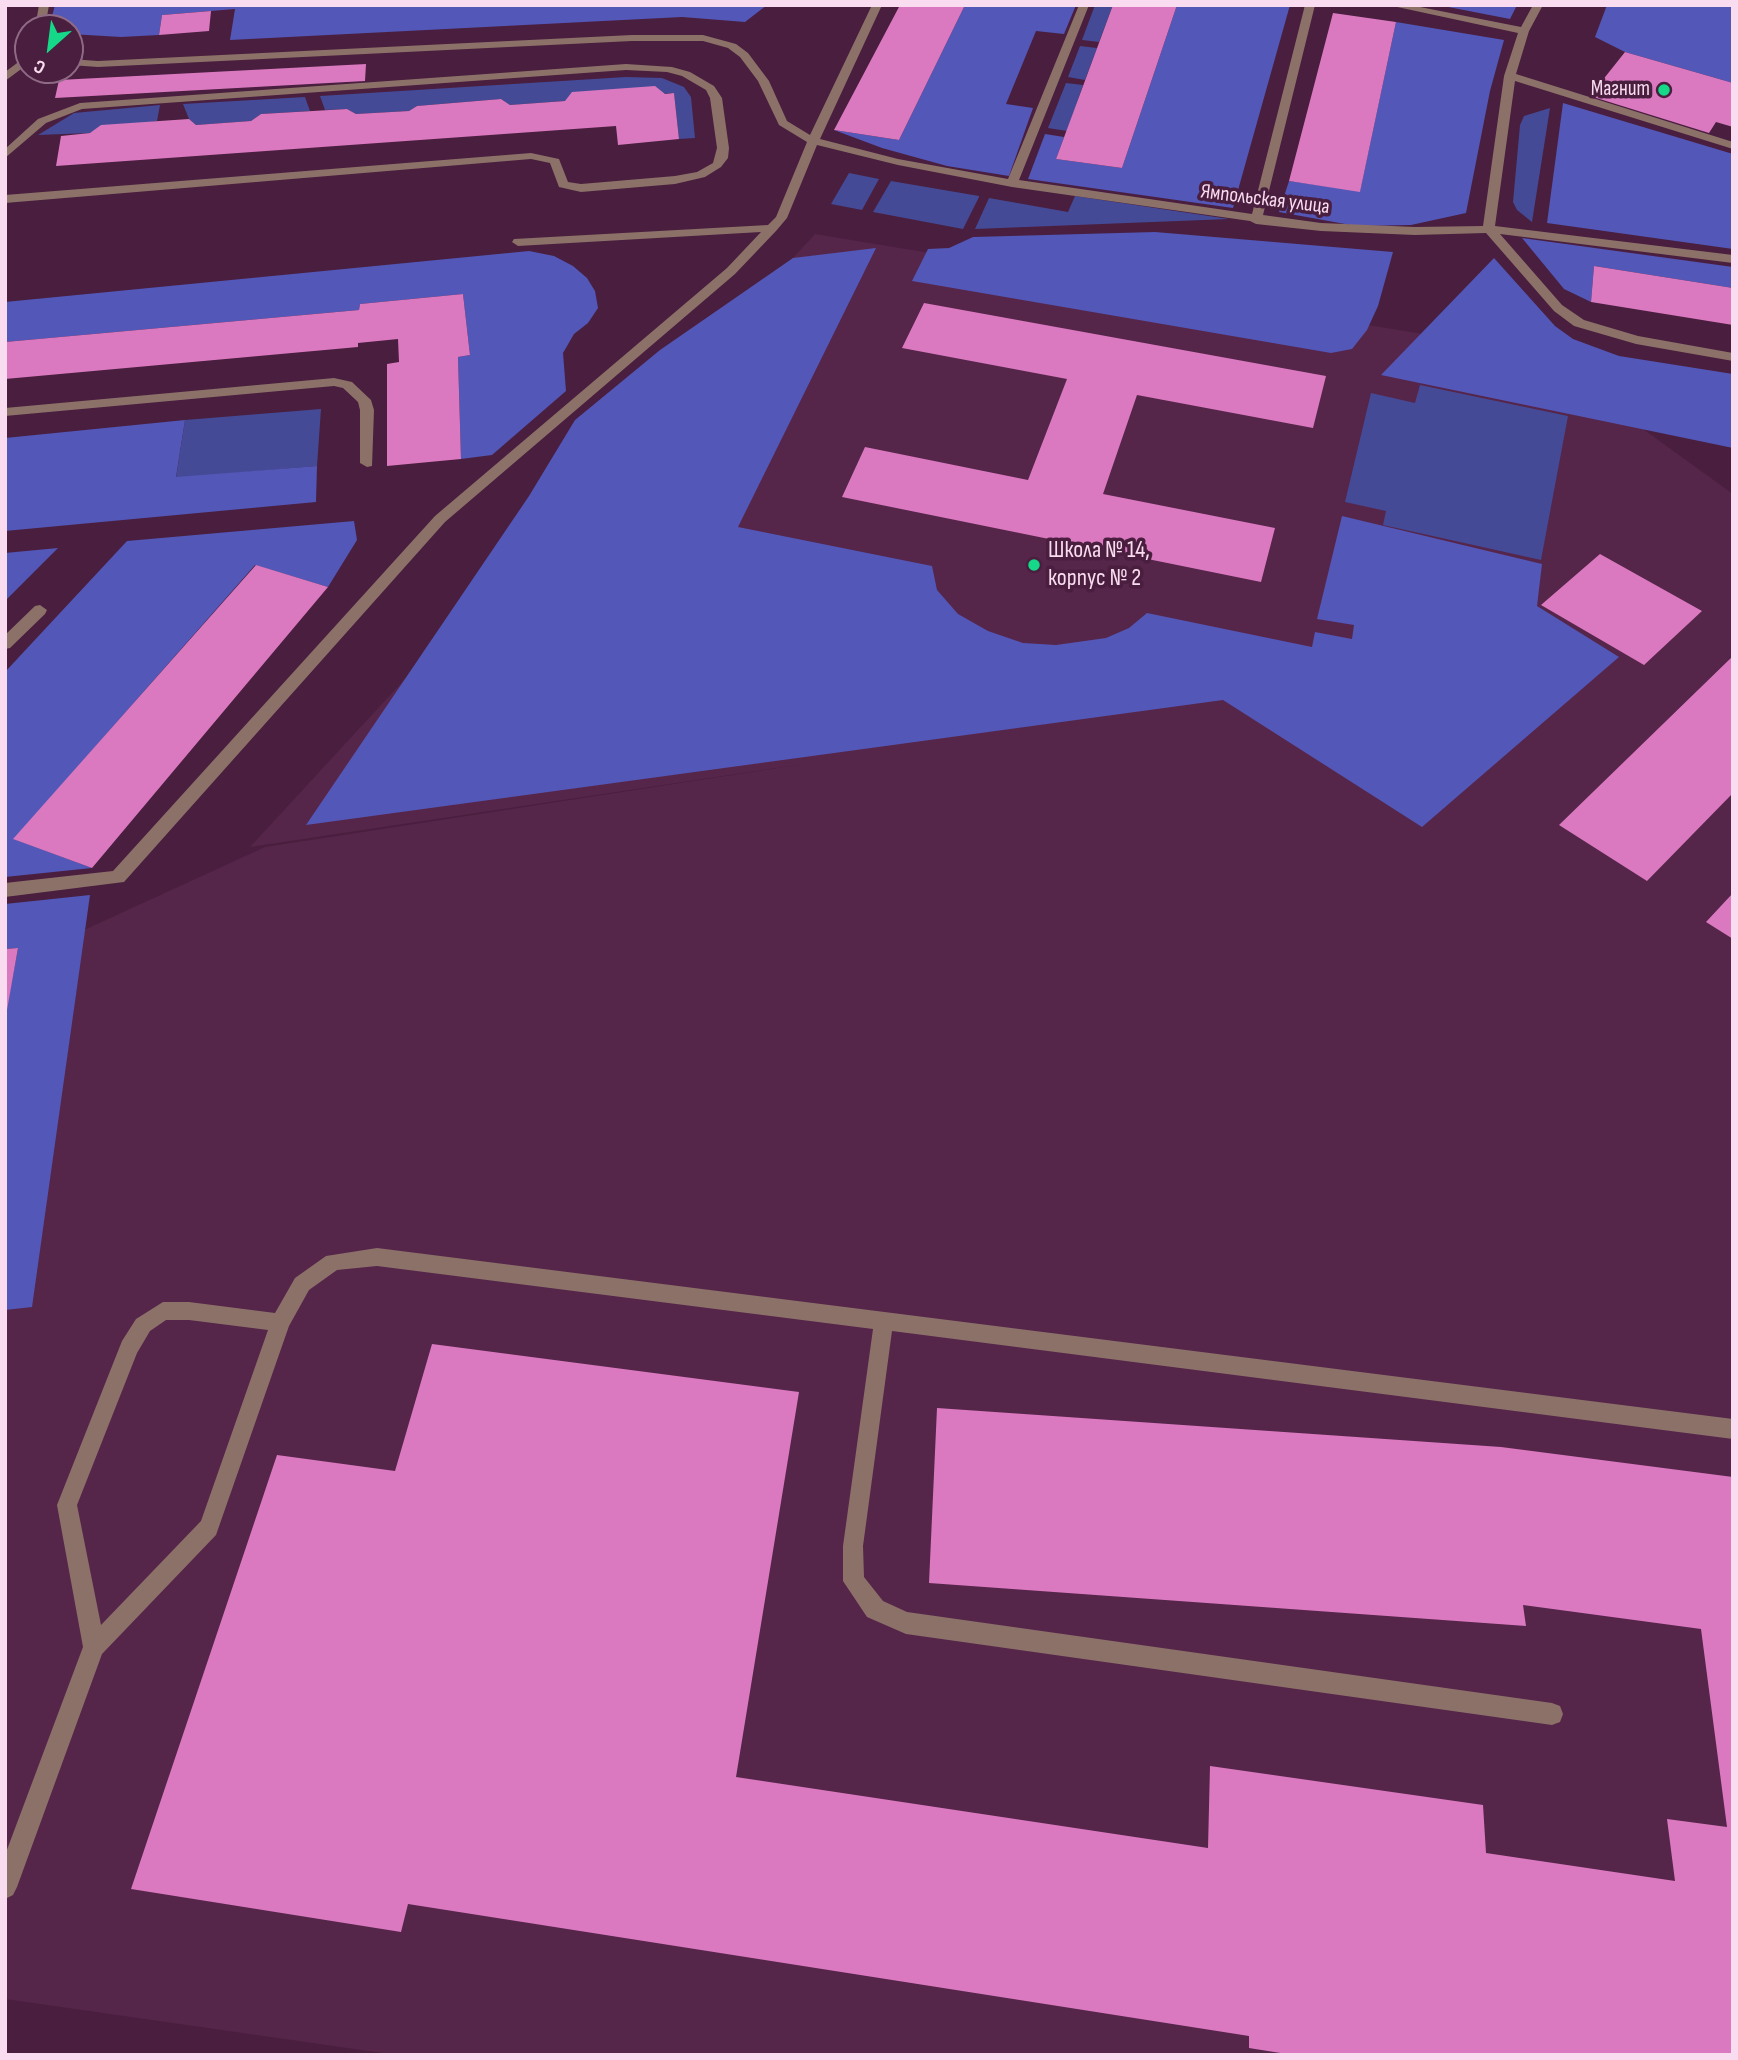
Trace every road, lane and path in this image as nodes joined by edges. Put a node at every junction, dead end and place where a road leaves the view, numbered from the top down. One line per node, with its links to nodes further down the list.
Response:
1 (877, 5): 9 (street)
2 (1084, 5): 12 (street)
3 (1310, 5): 14 (street)
4 (1393, 5): 6 (street)
5 (1538, 5): 6 (street)
6 (1524, 31): 8 (street)
7 (84, 63): 9 (street, Ямпольская улица)
8 (1510, 76): 10 (street); 16 (street)
9 (813, 141): 12 (street, Ямпольская улица); 15 (street)
10 (1733, 146)
11 (5, 155): 13 (street)
12 (1012, 183): 14 (street, Ямпольская улица)
13 (5, 199)
14 (1256, 220): 16 (street, Ямпольская улица)
15 (772, 228): 17 (street); 24 (street)
16 (1489, 229): 18 (street, Ямпольская улица); 19 (street)
17 (518, 242)
18 (1733, 259)
19 (1733, 357)
20 (5, 412): 21 (street)
21 (367, 463)
22 (40, 610): 23 (street)
23 (5, 644)
24 (5, 890)
25 (884, 1321): 26 (street); 27 (street); 29 (street)
26 (280, 1323): 28 (street); 28 (street)
27 (1733, 1429)
28 (94, 1647): 30 (street)
29 (1552, 1714)
30 (5, 1887)

